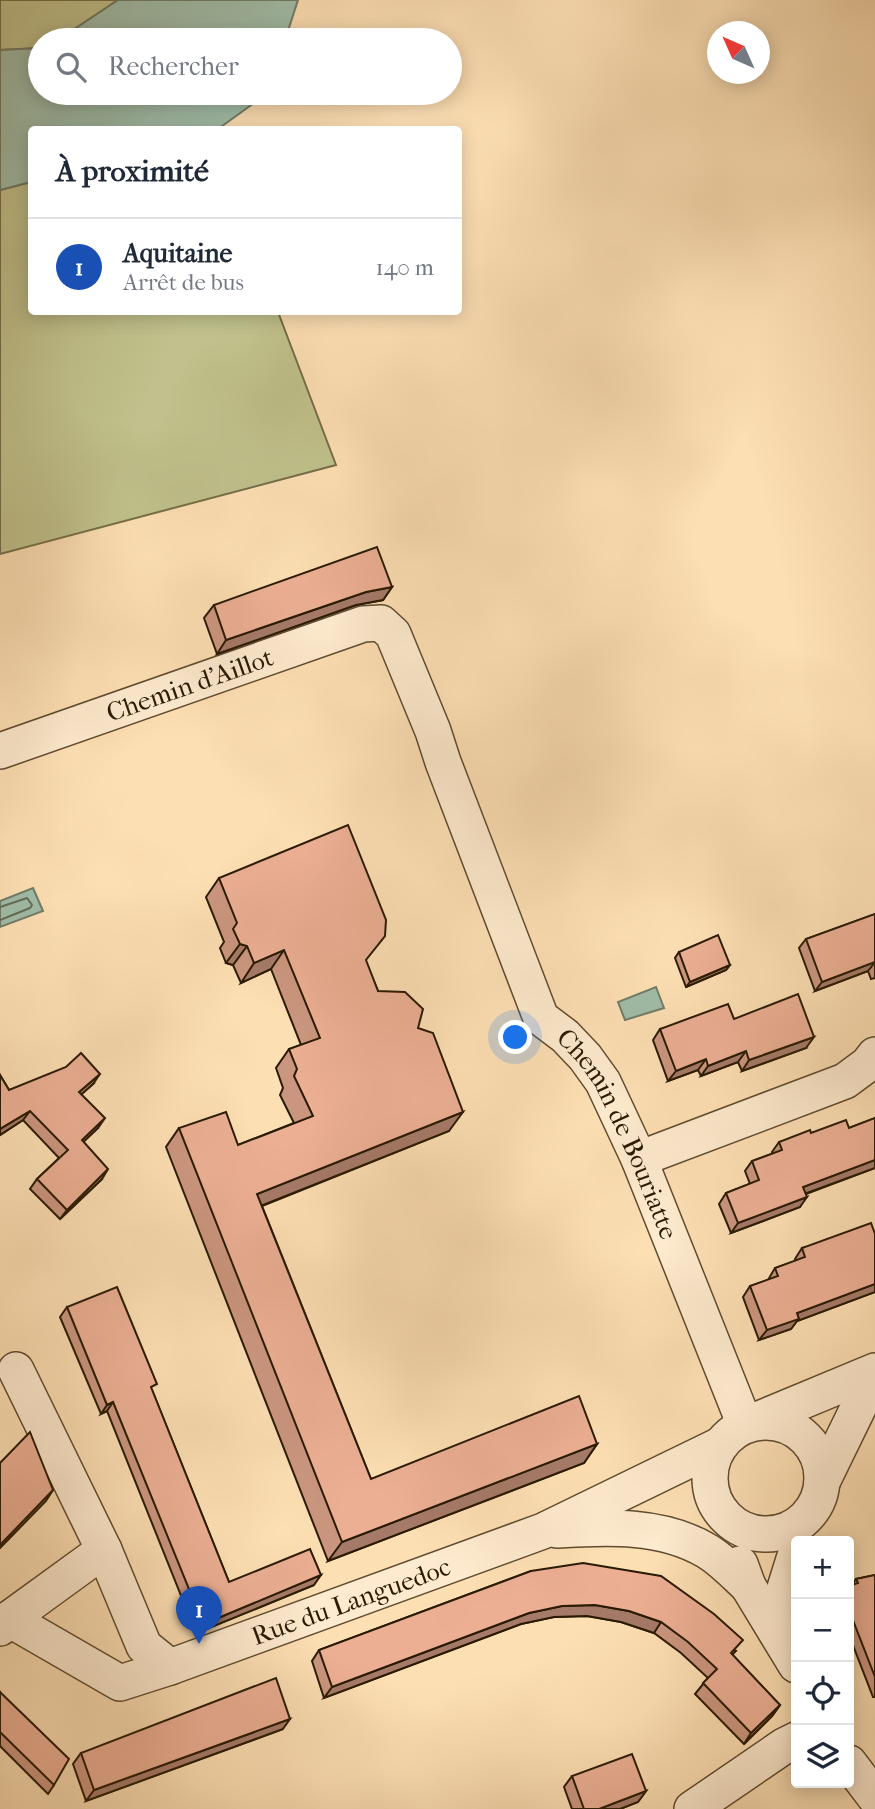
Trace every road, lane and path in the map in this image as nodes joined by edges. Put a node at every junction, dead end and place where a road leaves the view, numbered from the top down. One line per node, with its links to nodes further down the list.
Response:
1 (381, 623): 2 (street, Chemin d'Aillot); 4 (street, Chemin de Bouriatte)
2 (0, 751)
3 (875, 1055): 4 (street)
4 (639, 1159): 8 (street, Chemin de Bouriatte)
5 (16, 1370): 13 (street)
6 (875, 1371): 8 (street, Rue du Languedoc)
7 (875, 1389): 9 (street)
8 (733, 1435): 9 (street); 11 (street, Rue du Languedoc); 12 (street)
9 (822, 1482): 10 (street)
10 (792, 1530): 12 (street)
11 (543, 1531): 12 (street, Rue du Languedoc); 18 (street, Rue du Languedoc)
12 (720, 1535): 17 (street, Rue du Languedoc)
13 (104, 1550): 15 (street); 18 (street)
14 (791, 1569): 16 (street)
15 (5, 1624): 18 (street, Rue du Languedoc)
16 (791, 1630)
17 (794, 1662)
18 (170, 1667)
19 (791, 1743): 22 (street)
20 (854, 1770): 21 (street)
21 (875, 1797)
22 (692, 1809)

